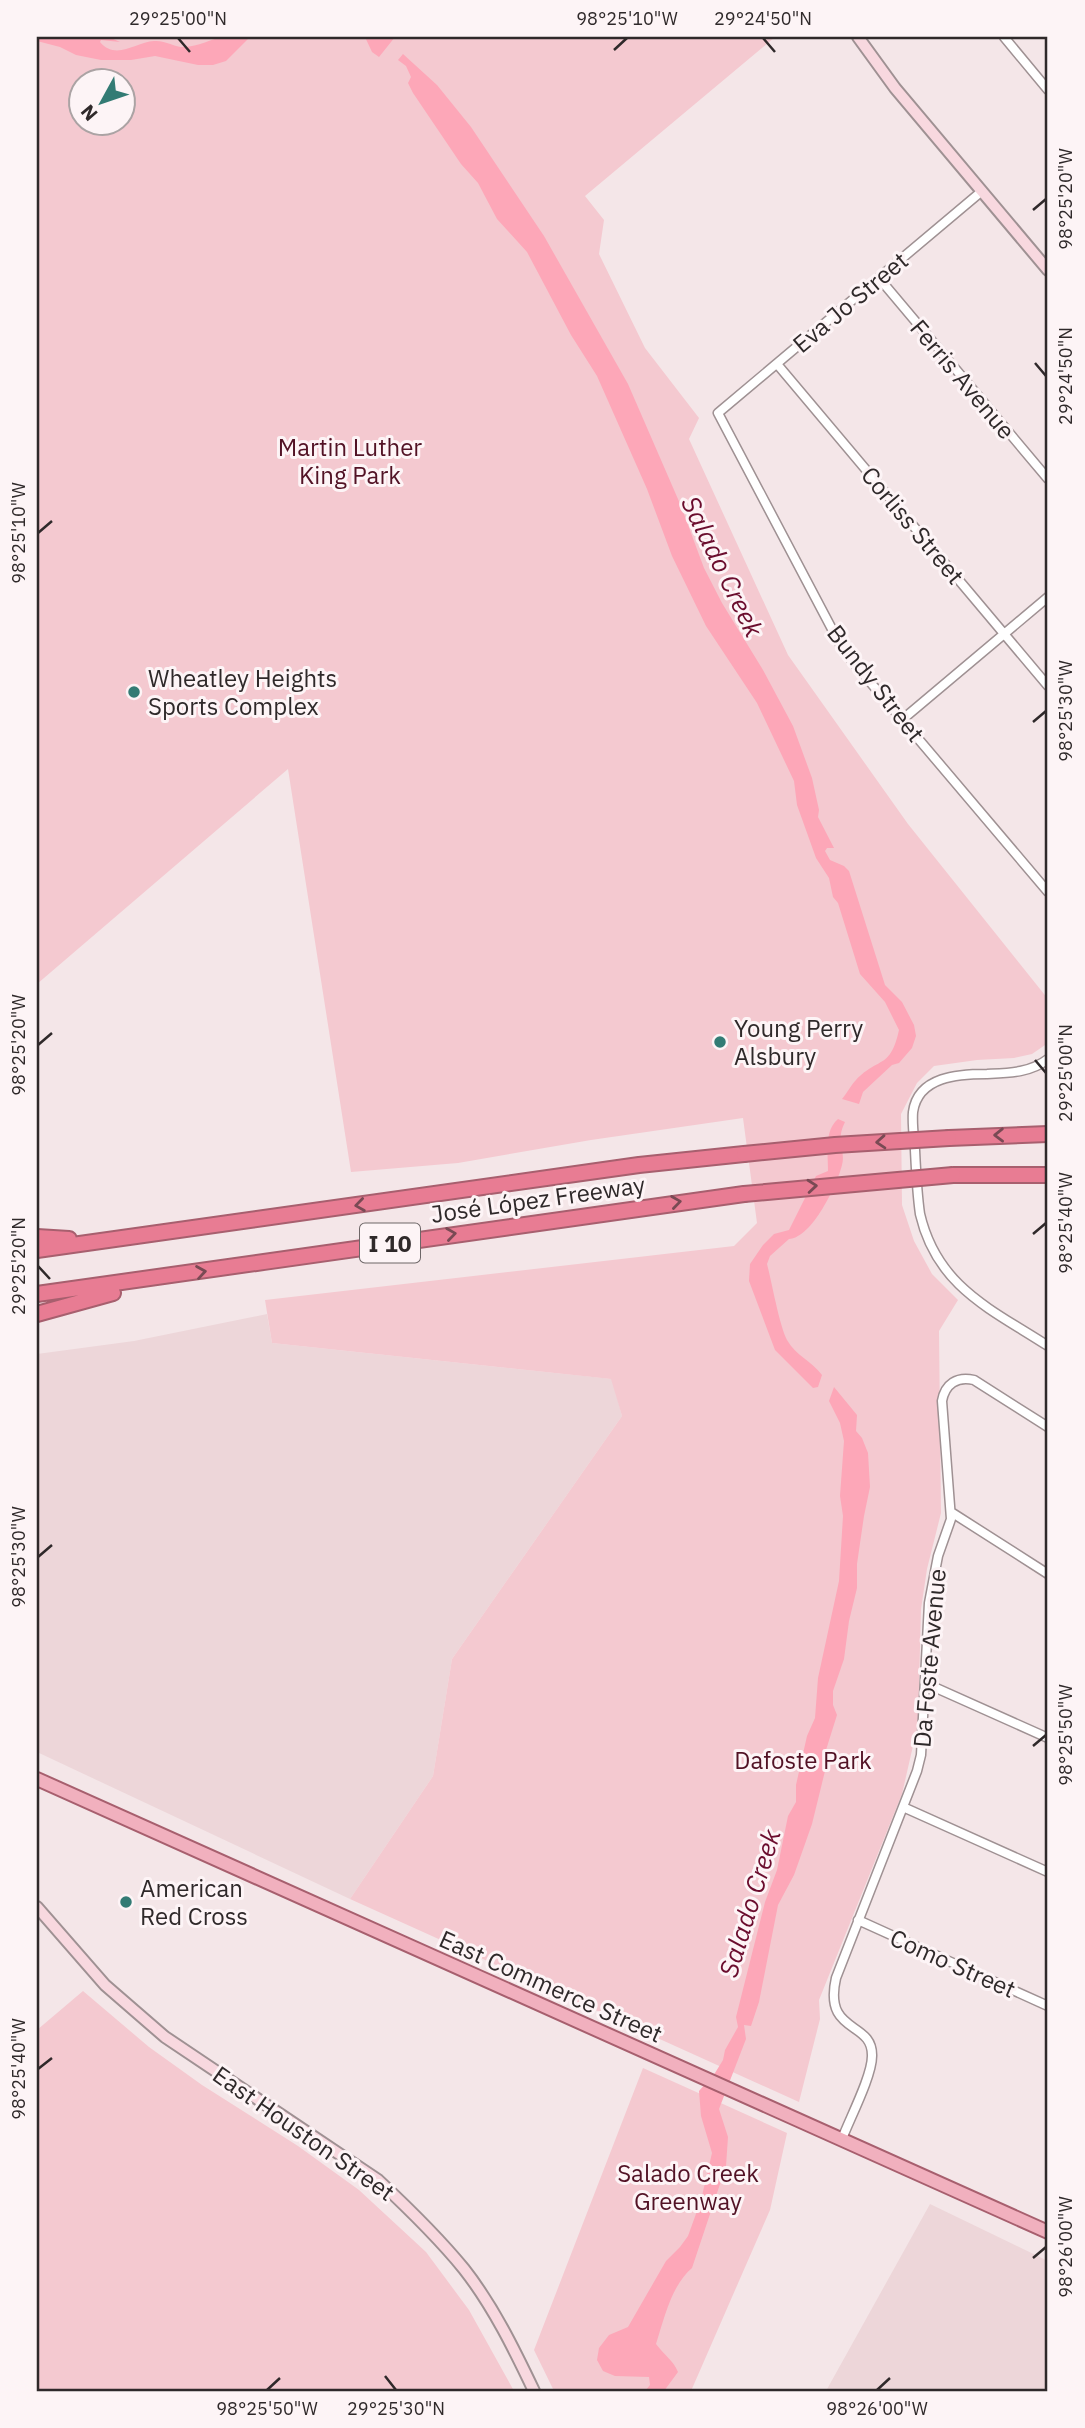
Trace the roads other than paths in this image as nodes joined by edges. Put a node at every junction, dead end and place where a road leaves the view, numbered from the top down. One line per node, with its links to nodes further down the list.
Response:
1 (858, 37): 4 (main road)
2 (1004, 37): 3 (street)
3 (1048, 90)
4 (982, 191): 5 (main road); 6 (street, Eva Jo Street)
5 (1048, 270)
6 (879, 278): 7 (street, Eva Jo Street); 9 (street, Ferris Avenue)
7 (777, 364): 8 (street, Eva Jo Street); 11 (street, Corliss Street)
8 (718, 413): 13 (street, Bundy Street)
9 (1048, 479)
10 (1048, 597): 11 (street)
11 (1004, 634): 12 (street, Corliss Street); 13 (street)
12 (1048, 686)
13 (903, 719): 14 (street, Bundy Street)
14 (1048, 892)
15 (1048, 1059): 24 (street)
16 (1048, 1134): 19 (highway, José López Freeway / I 10, one-way to 19, bridge)
17 (1048, 1175): 21 (highway, José López Freeway / I 10, one-way to 17, bridge)
18 (37, 1237): 19 (highway)
19 (99, 1241): 20 (highway, José López Freeway / I 10)
20 (37, 1250)
21 (171, 1276): 22 (highway, José López Freeway / I 10); 23 (highway)
22 (37, 1294)
23 (37, 1314)
24 (1048, 1346)
25 (1048, 1427): 26 (street, Da Foste Avenue)
26 (951, 1512): 27 (street); 28 (street, Da Foste Avenue)
27 (1048, 1574)
28 (925, 1683): 29 (street); 31 (street, Da Foste Avenue)
29 (1048, 1738)
30 (37, 1779): 36 (main road, East Commerce Street)
31 (902, 1807): 32 (street); 34 (street, Da Foste Avenue)
32 (1048, 1872)
33 (37, 1907): 38 (main road, East Houston Street)
34 (858, 1920): 35 (street, Como Street); 36 (street, Da Foste Avenue)
35 (1048, 2006)
36 (842, 2139): 37 (main road, East Commerce Street)
37 (1048, 2232)
38 (534, 2391)

